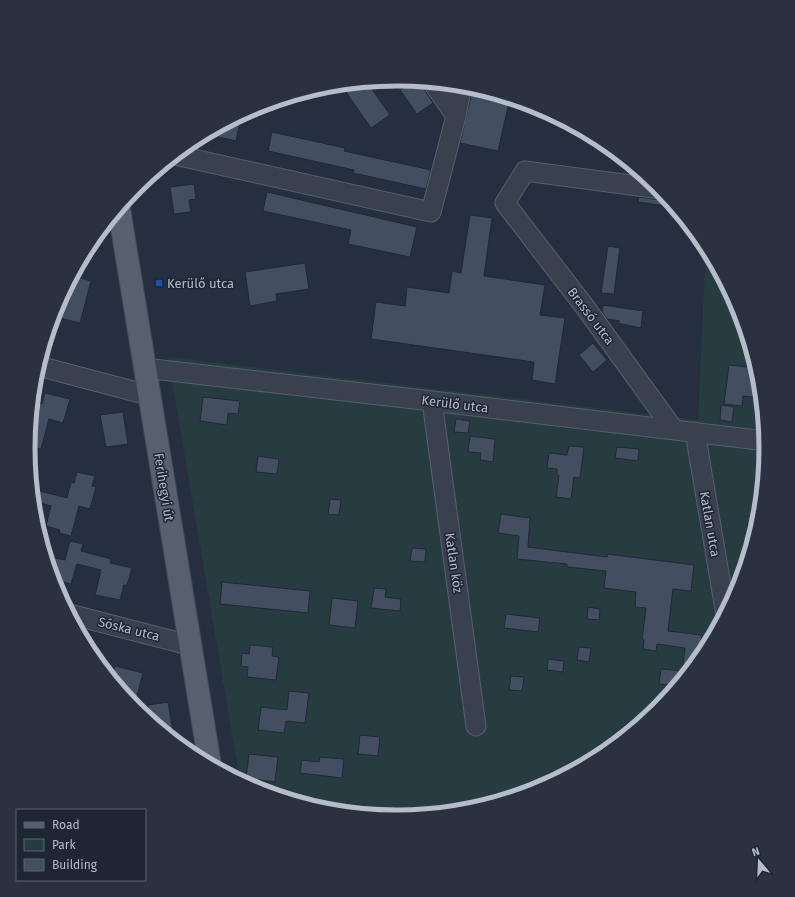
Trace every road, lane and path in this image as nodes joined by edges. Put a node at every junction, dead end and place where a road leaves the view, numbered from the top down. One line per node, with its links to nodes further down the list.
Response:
1 (437, 88): 3 (street)
2 (461, 92): 3 (street)
3 (456, 116): 4 (street)
4 (183, 157)
5 (649, 187): 11 (street, Brassó utca)
6 (120, 215): 8 (main road, Ferihegyi út)
7 (44, 368): 9 (street)
8 (144, 368): 9 (main road, Ferihegyi út); 10 (street, Kerülő utca)
9 (148, 395): 16 (main road, Ferihegyi út)
10 (432, 401): 11 (street, Kerülő utca); 17 (street, Katlan köz)
11 (674, 430): 12 (street, Kerülő utca)
12 (695, 432): 13 (street, Kerülő utca); 14 (street, Katlan utca)
13 (760, 440)
14 (724, 606)
15 (76, 616): 16 (street, Sóska utca)
16 (190, 644): 18 (main road, Ferihegyi út)
17 (476, 726)
18 (209, 758)

